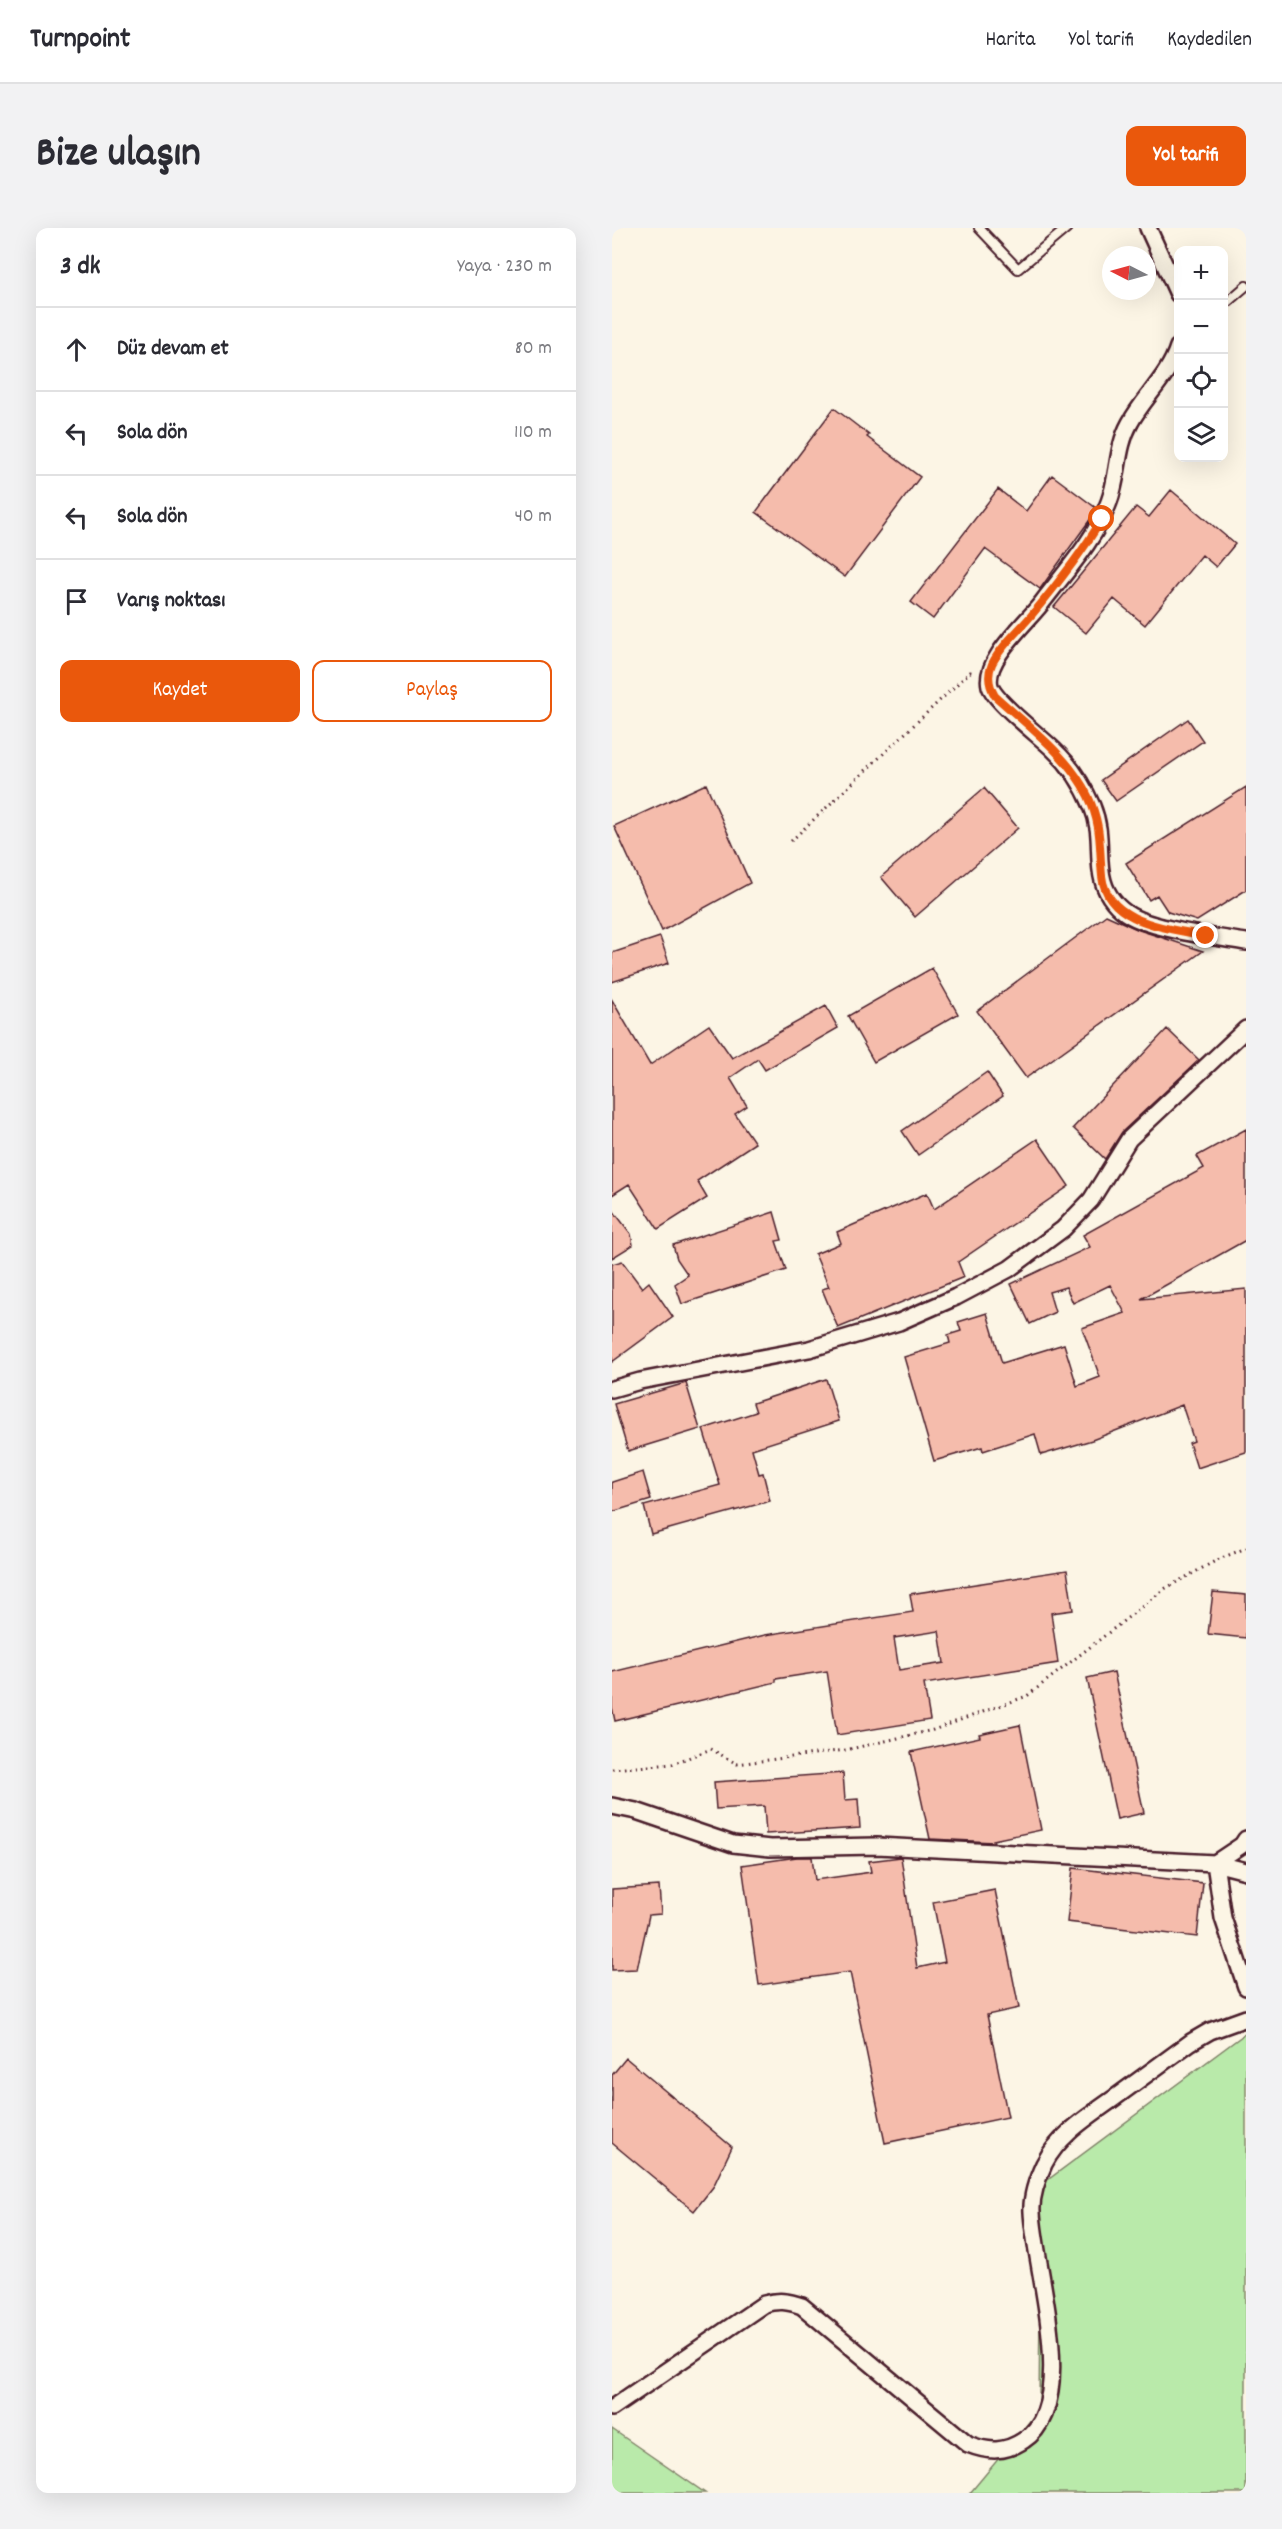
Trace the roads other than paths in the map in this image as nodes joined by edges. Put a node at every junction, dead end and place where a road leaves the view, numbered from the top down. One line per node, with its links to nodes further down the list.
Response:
1 (979, 228): 2 (lane)
2 (1067, 228)
3 (1148, 228): 4 (street)
4 (1174, 283)
5 (1246, 286): 6 (lane)
6 (1228, 302)
7 (1176, 354): 8 (street)
8 (1246, 942)
9 (1246, 1029): 10 (street)
10 (612, 1389)
11 (612, 1806): 13 (street)
12 (1246, 1839): 13 (street)
13 (1215, 1863): 14 (street); 15 (street)
14 (1246, 1871)
15 (1242, 1966): 16 (street)
16 (1246, 1987)
17 (1246, 2018): 18 (street)
18 (612, 2408)

